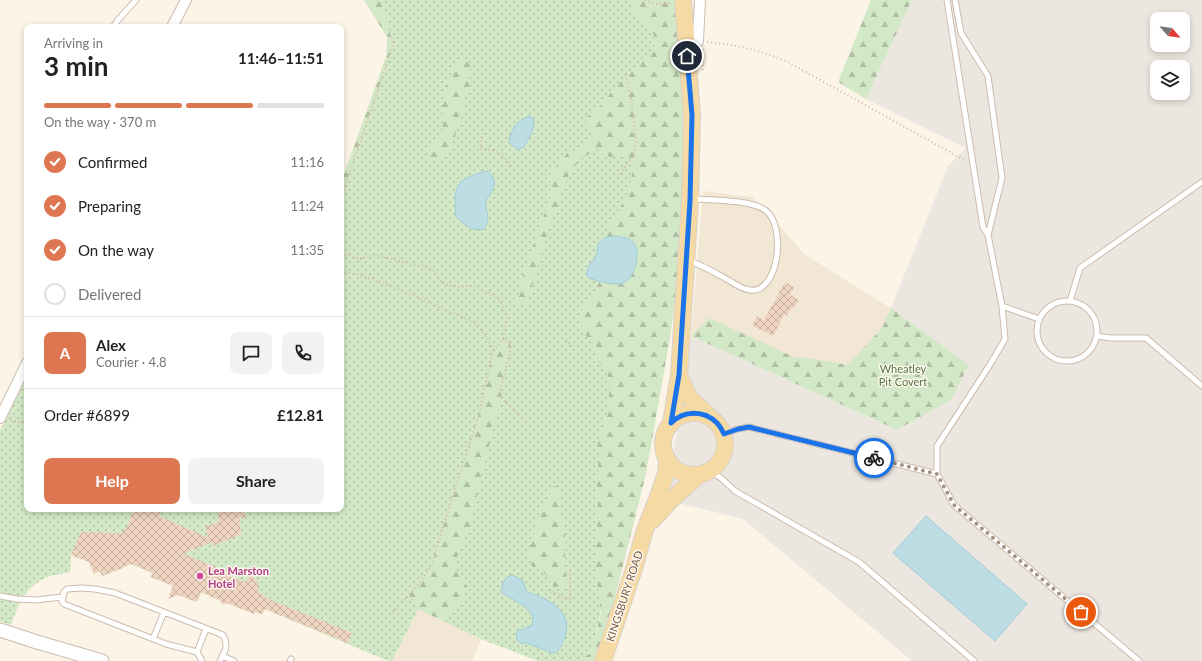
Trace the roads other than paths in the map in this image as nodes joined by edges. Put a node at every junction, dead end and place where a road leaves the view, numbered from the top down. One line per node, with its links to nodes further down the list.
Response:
1 (136, 0): 7 (lane)
2 (186, 0): 8 (street)
3 (700, 0): 9 (street, KINGSBURY ROAD)
4 (947, 0): 12 (lane)
5 (955, 0): 12 (lane)
6 (683, 1): 9 (main road, KINGSBURY ROAD)
7 (115, 24)
8 (174, 24)
9 (692, 41): 11 (main road, KINGSBURY ROAD)
10 (1202, 182): 14 (lane)
11 (690, 201): 13 (main road, KINGSBURY ROAD); 13 (lane)
12 (988, 235): 15 (lane)
13 (686, 261): 19 (main road, KINGSBURY ROAD)
14 (1070, 301): 16 (lane); 17 (lane)
15 (1002, 306): 16 (lane); 27 (lane)
16 (1039, 319): 17 (lane)
17 (1097, 336): 20 (lane)
18 (24, 370): 22 (street)
19 (679, 375): 21 (main road, KINGSBURY ROAD); 23 (main road, KINGSBURY ROAD)
20 (1202, 386)
21 (708, 416): 23 (main road); 24 (main road, KINGSBURY ROAD)
22 (0, 418)
23 (671, 423): 25 (main road, KINGSBURY ROAD)
24 (724, 434): 26 (main road, KINGSBURY ROAD); 27 (lane)
25 (667, 461): 26 (main road); 28 (main road, KINGSBURY ROAD)
26 (704, 473): 28 (main road, KINGSBURY ROAD); 42 (lane)
27 (937, 474): 43 (lane)
28 (644, 530): 41 (main road, KINGSBURY ROAD)
29 (0, 596): 30 (lane)
30 (62, 597): 31 (lane); 34 (lane)
31 (164, 612): 32 (lane); 34 (lane)
32 (206, 629): 35 (lane); 37 (lane)
33 (0, 630): 36 (street)
34 (153, 639): 35 (lane)
35 (197, 652): 39 (lane)
36 (83, 658): 38 (street)
37 (221, 659): 40 (lane)
38 (102, 661)
39 (202, 661)
40 (234, 661)
41 (603, 661)
42 (974, 661)
43 (1139, 661)

